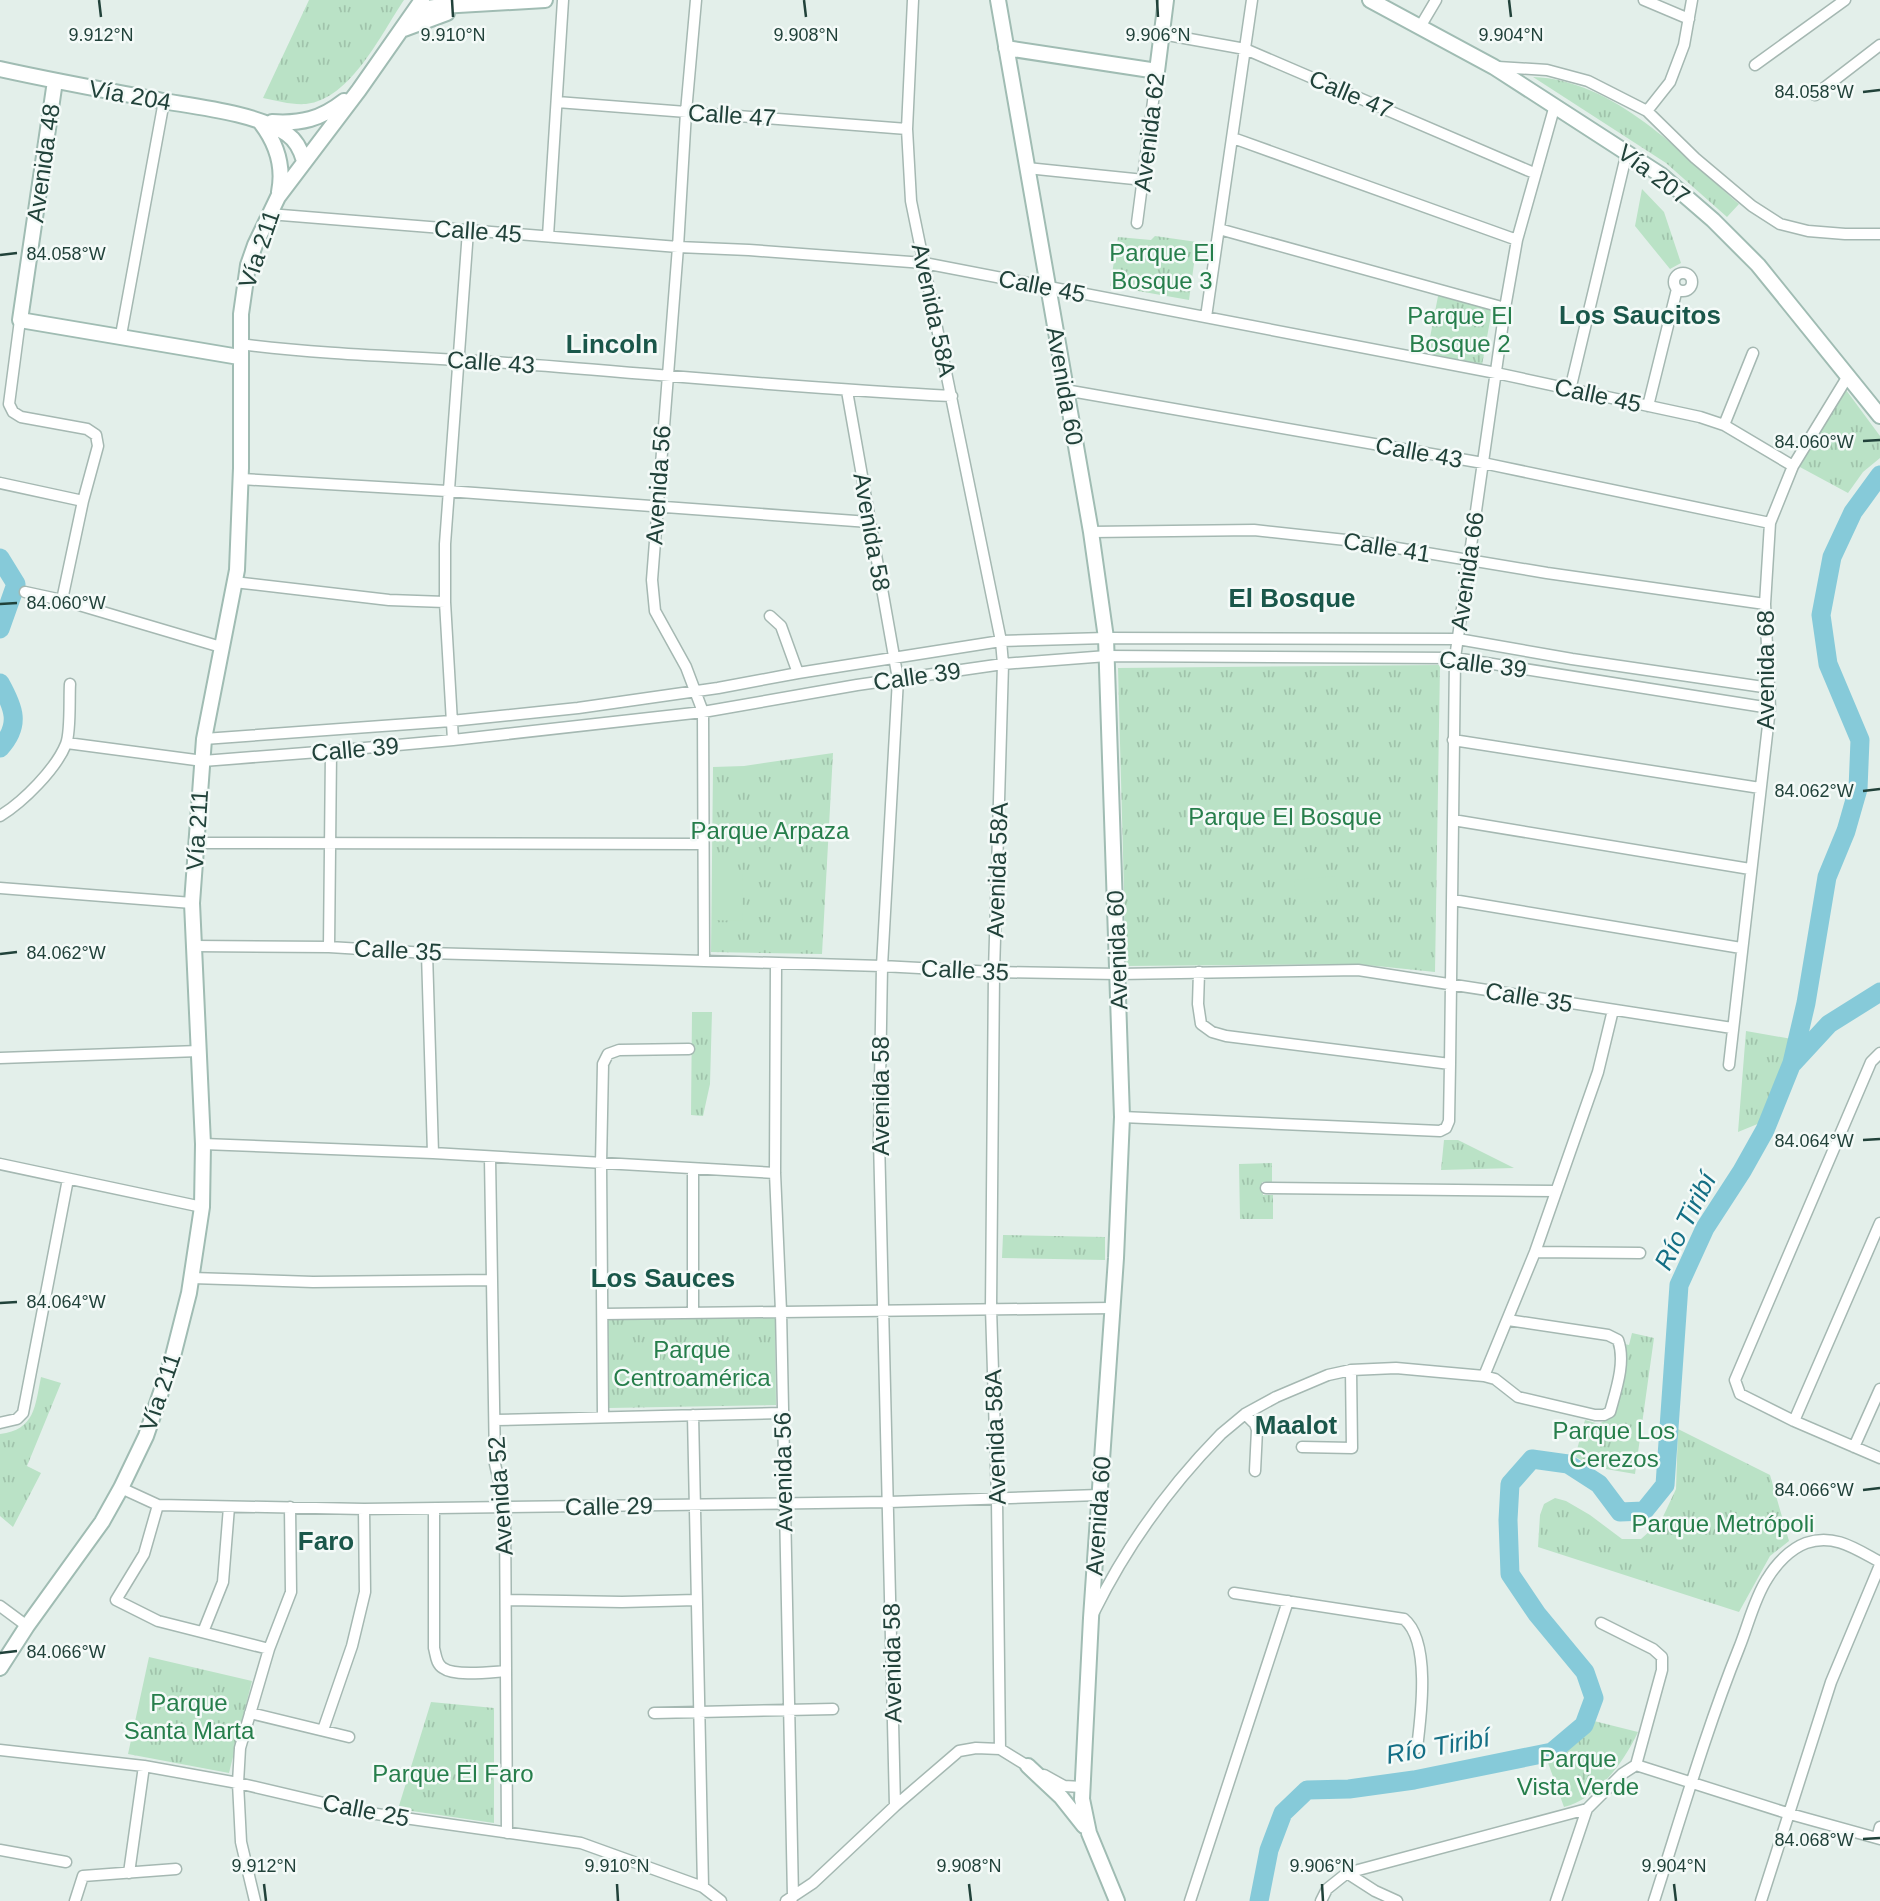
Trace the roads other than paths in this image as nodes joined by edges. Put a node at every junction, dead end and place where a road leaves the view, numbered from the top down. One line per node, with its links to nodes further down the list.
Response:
1 (544, 0): 14 (main road)
2 (563, 0): 30 (street)
3 (696, 0): 33 (street, Avenida 56)
4 (913, 0): 35 (street, Avenida 58A)
5 (998, 0): 20 (main road, Avenida 60)
6 (1166, 0): 18 (main road, Avenida 62)
7 (1252, 0): 21 (street)
8 (1370, 0): 16 (main road, Vía 207)
9 (1436, 0): 16 (street)
10 (1644, 0): 15 (street)
11 (1692, 0): 15 (street)
12 (1845, 0): 22 (street)
13 (419, 5): 14 (main road); 17 (main road, Vía 211)
14 (469, 6): 17 (main road)
15 (1689, 19): 32 (street)
16 (1420, 27): 23 (main road, Vía 207)
17 (402, 29): 27 (main road, Vía 211)
18 (1162, 34): 21 (street, Calle 47); 25 (main road, Avenida 62)
19 (1880, 45): 28 (street)
20 (1006, 48): 25 (main road); 39 (main road, Avenida 60)
21 (1245, 49): 36 (street); 40 (street, Calle 47)
22 (1755, 65)
23 (1494, 66): 31 (main road, Vía 207); 32 (street)
24 (0, 69): 26 (main road, Vía 204)
25 (1157, 71): 41 (street, Avenida 62)
26 (55, 81): 29 (main road, Vía 204); 56 (main road, Avenida 48)
27 (359, 90): 34 (main road); 38 (main road, Vía 211)
28 (1815, 95)
29 (164, 101): 34 (main road, Vía 204); 57 (street)
30 (557, 102): 33 (street, Calle 47); 48 (street)
31 (1555, 105): 37 (main road, Vía 207); 40 (street, Avenida 66)
32 (1647, 111): 47 (street)
33 (686, 112): 35 (street, Calle 47); 50 (street, Avenida 56)
34 (260, 122): 38 (main road, Vía 204); 42 (main road)
35 (907, 129): 51 (street, Avenida 58A)
36 (1233, 138): 45 (street); 49 (street)
37 (1627, 152): 63 (main road, Vía 207); 65 (street)
38 (304, 161): 42 (main road, Vía 211)
39 (1027, 168): 41 (street); 52 (main road, Avenida 60)
40 (1534, 173): 49 (street, Avenida 66)
41 (1144, 180): 44 (street, Avenida 62)
42 (278, 197): 43 (main road, Vía 211)
43 (269, 214): 46 (street, Calle 45); 58 (main road, Vía 211)
44 (1136, 223)
45 (1219, 229): 54 (street); 55 (street)
46 (468, 231): 48 (street, Calle 45); 60 (street)
47 (1880, 234)
48 (548, 236): 50 (street, Calle 45)
49 (1517, 240): 54 (street, Avenida 66)
50 (678, 247): 51 (street, Calle 45); 62 (street, Avenida 56)
51 (924, 263): 52 (street, Calle 45); 67 (street, Avenida 58A)
52 (1048, 287): 55 (street, Calle 45); 64 (main road, Avenida 60)
53 (1677, 289): 68 (street)
54 (1505, 308): 61 (street, Avenida 66)
55 (1206, 317): 61 (street, Calle 45)
56 (20, 320): 57 (main road, Calle 43); 76 (street, Avenida 48)
57 (121, 335): 58 (main road, Calle 43)
58 (240, 351): 60 (street, Calle 43); 73 (main road, Vía 211)
59 (1753, 353): 70 (street)
60 (458, 359): 62 (street, Calle 43); 75 (street)
61 (1496, 373): 65 (street, Calle 45); 71 (street, Avenida 66)
62 (667, 375): 66 (street, Calle 43); 77 (street, Avenida 56)
63 (1848, 376): 69 (main road, Vía 207); 72 (street, Avenida 68)
64 (1066, 390): 71 (street, Calle 43); 80 (main road, Avenida 60)
65 (1570, 390): 68 (street, Calle 45)
66 (847, 391): 67 (street, Calle 43); 78 (street, Avenida 58)
67 (952, 396): 90 (street, Avenida 58A)
68 (1648, 406): 70 (street, Calle 45)
69 (1880, 416)
70 (1724, 425): 72 (street, Calle 45)
71 (1483, 463): 79 (street, Calle 43); 81 (street, Avenida 66)
72 (1793, 466): 79 (street, Avenida 68)
73 (241, 479): 75 (street); 82 (main road, Vía 211)
74 (0, 483): 76 (street)
75 (447, 491): 77 (street); 85 (street)
76 (83, 501): 84 (street)
77 (656, 505): 78 (street); 100 (street, Avenida 56)
78 (869, 522): 93 (street, Avenida 58)
79 (1770, 523): 86 (street, Avenida 68)
80 (1091, 532): 81 (street, Calle 41); 88 (main road, Avenida 60)
81 (1468, 560): 86 (street, Calle 41); 89 (street, Avenida 66)
82 (234, 582): 85 (street); 91 (main road, Vía 211)
83 (25, 592): 84 (street)
84 (62, 600): 91 (street)
85 (445, 602): 103 (street)
86 (1765, 604): 99 (street, Avenida 68)
87 (770, 616): 96 (street)
88 (1106, 638): 89 (street, Calle 39); 90 (street, Calle 39); 92 (main road, Avenida 60)
89 (1458, 639): 94 (street, Avenida 66); 99 (street, Calle 39)
90 (1001, 642): 93 (street, Calle 39); 95 (street, Avenida 58A)
91 (221, 647): 104 (main road, Vía 211)
92 (1107, 656): 94 (street, Calle 39); 95 (street, Calle 39); 129 (main road, Avenida 60)
93 (895, 657): 96 (street, Calle 39); 97 (street, Avenida 58)
94 (1455, 658): 101 (street, Calle 39); 106 (street, Avenida 66)
95 (1003, 664): 97 (street, Calle 39); 127 (street, Avenida 58A)
96 (798, 673): 100 (street, Calle 39)
97 (898, 679): 102 (street, Calle 39); 126 (street, Avenida 58)
98 (70, 684): 107 (street)
99 (1770, 688): 101 (street, Avenida 68)
100 (696, 691): 102 (street, Avenida 56); 103 (street, Calle 39)
101 (1770, 708): 110 (street, Avenida 68)
102 (703, 712): 105 (street, Calle 39); 115 (street, Avenida 56)
103 (451, 721): 104 (street, Calle 39); 105 (street)
104 (204, 739): 109 (main road, Vía 211)
105 (453, 740): 108 (street, Calle 39)
106 (1453, 740): 110 (street); 112 (street, Avenida 66)
107 (67, 743): 109 (street, Calle 39); 111 (street)
108 (331, 751): 109 (street, Calle 39); 113 (street)
109 (203, 761): 114 (main road, Vía 211)
110 (1759, 788): 116 (street, Avenida 68)
111 (0, 816)
112 (1453, 820): 116 (street); 118 (street, Avenida 66)
113 (331, 842): 114 (street); 115 (street); 121 (street)
114 (196, 843): 119 (main road, Vía 211)
115 (702, 844): 124 (street, Avenida 56)
116 (1750, 869): 122 (street, Avenida 68)
117 (0, 888): 119 (street)
118 (1453, 900): 122 (street); 130 (street, Avenida 66)
119 (192, 903): 120 (main road, Vía 211)
120 (193, 946): 121 (street, Calle 35); 134 (main road, Vía 211)
121 (329, 947): 123 (street, Calle 35)
122 (1741, 948): 132 (street, Avenida 68)
123 (427, 953): 124 (street, Calle 35); 141 (street)
124 (704, 961): 125 (street, Calle 35)
125 (776, 964): 126 (street, Calle 35); 146 (street, Avenida 56)
126 (881, 966): 127 (street, Calle 35); 158 (street, Avenida 58)
127 (995, 972): 129 (street, Calle 35); 156 (street, Avenida 58A)
128 (1199, 972): 129 (street, Calle 35); 130 (street, Calle 35); 137 (street)
129 (1118, 974): 139 (main road, Avenida 60)
130 (1450, 984): 131 (street, Calle 35); 137 (street, Avenida 66)
131 (1613, 1010): 132 (street, Calle 35); 149 (street)
132 (1732, 1028): 138 (street, Avenida 68)
133 (689, 1049): 144 (street)
134 (199, 1051): 136 (street); 140 (main road, Vía 211)
135 (1880, 1053): 171 (street)
136 (0, 1058)
137 (1450, 1064): 139 (street, Avenida 66)
138 (1729, 1065)
139 (1122, 1117): 157 (main road, Avenida 60)
140 (203, 1144): 141 (street); 150 (main road, Vía 211)
141 (433, 1153): 142 (street)
142 (490, 1158): 144 (street); 155 (street, Avenida 52)
143 (0, 1164): 147 (street)
144 (601, 1164): 145 (street); 161 (street)
145 (694, 1169): 146 (street); 160 (street)
146 (775, 1173): 159 (street, Avenida 56)
147 (68, 1179): 150 (street); 172 (street)
148 (1266, 1188): 149 (street)
149 (1555, 1191): 152 (street)
150 (202, 1207): 154 (main road, Vía 211)
151 (1880, 1223): 171 (street)
152 (1535, 1252): 153 (street); 162 (street)
153 (1640, 1253)
154 (192, 1278): 155 (street); 177 (main road, Vía 211)
155 (491, 1280): 170 (street, Avenida 52)
156 (991, 1308): 157 (street); 158 (street); 179 (street, Avenida 58A)
157 (1112, 1308): 178 (main road, Avenida 60)
158 (884, 1309): 159 (street); 181 (street, Avenida 58)
159 (781, 1311): 160 (street); 166 (street, Avenida 56)
160 (693, 1312): 161 (street)
161 (603, 1314): 169 (street)
162 (1508, 1320): 164 (street); 164 (street)
163 (1352, 1370): 164 (street); 167 (street); 173 (street)
164 (1484, 1376)
165 (1880, 1389): 174 (street)
166 (781, 1413): 168 (street); 180 (street, Avenida 56)
167 (1244, 1414): 176 (street); 195 (street)
168 (693, 1415): 169 (street); 183 (street)
169 (603, 1416): 170 (street)
170 (495, 1420): 188 (street, Avenida 52)
171 (1794, 1421): 174 (street)
172 (0, 1423)
173 (1302, 1447)
174 (1854, 1447): 175 (street)
175 (1880, 1458)
176 (1255, 1471)
177 (121, 1488): 182 (street, Calle 29); 197 (main road, Vía 211)
178 (1099, 1495): 179 (street, Calle 29); 195 (main road, Avenida 60)
179 (997, 1499): 181 (street, Calle 29); 211 (street, Avenida 58A)
180 (783, 1502): 181 (street, Calle 29); 183 (street, Calle 29); 204 (street, Avenida 56)
181 (889, 1502): 219 (street, Avenida 58)
182 (158, 1504): 184 (street, Calle 29); 198 (street)
183 (696, 1505): 188 (street, Calle 29); 192 (street)
184 (229, 1507): 185 (street, Calle 29); 198 (street)
185 (290, 1507): 186 (street, Calle 29); 200 (street)
186 (364, 1508): 187 (street, Calle 29); 208 (street)
187 (434, 1508): 188 (street, Calle 29); 202 (street)
188 (505, 1508): 191 (street, Avenida 52)
189 (1880, 1564): 217 (street); 221 (street)
190 (1234, 1593): 193 (street)
191 (506, 1600): 192 (street); 202 (street, Avenida 52)
192 (696, 1600): 205 (street)
193 (1288, 1601): 210 (street); 236 (street)
194 (0, 1605): 197 (street)
195 (1091, 1618): 218 (main road, Avenida 60)
196 (1601, 1623): 213 (street)
197 (27, 1626): 199 (main road, Vía 211)
198 (203, 1632): 200 (street)
199 (6, 1647): 201 (main road, Vía 211)
200 (270, 1649): 206 (street)
201 (0, 1668)
202 (506, 1671): 222 (street, Avenida 52)
203 (833, 1709): 204 (street)
204 (790, 1710): 205 (street); 231 (street, Avenida 56)
205 (698, 1711): 207 (street); 230 (street)
206 (250, 1713): 208 (street); 216 (street)
207 (654, 1713)
208 (323, 1730): 209 (street)
209 (349, 1737)
210 (1418, 1748)
211 (1000, 1749): 215 (street); 219 (street)
212 (0, 1750): 214 (street, Calle 25)
213 (1636, 1765): 217 (street); 220 (street)
214 (144, 1766): 216 (street, Calle 25); 228 (street)
215 (1028, 1766): 218 (street); 223 (main road)
216 (238, 1783): 222 (street, Calle 25); 233 (street)
217 (1692, 1784): 221 (street); 240 (street)
218 (1082, 1787): 223 (main road, Avenida 60)
219 (895, 1806): 231 (street)
220 (1587, 1809): 229 (street); 239 (street)
221 (1790, 1814): 224 (street); 241 (street)
222 (507, 1833): 230 (street, Calle 25)
223 (1089, 1833): 235 (main road, Avenida 60)
224 (1879, 1835)
225 (0, 1850): 226 (street)
226 (66, 1862)
227 (176, 1869): 228 (street)
228 (129, 1873): 232 (street)
229 (1347, 1873): 237 (street); 238 (street)
230 (703, 1887): 234 (street, Calle 25)
231 (790, 1899)
232 (75, 1901)
233 (255, 1901)
234 (722, 1901)
235 (1117, 1901)
236 (1190, 1901)
237 (1321, 1901)
238 (1397, 1901)
239 (1556, 1901)
240 (1654, 1901)
241 (1761, 1901)

